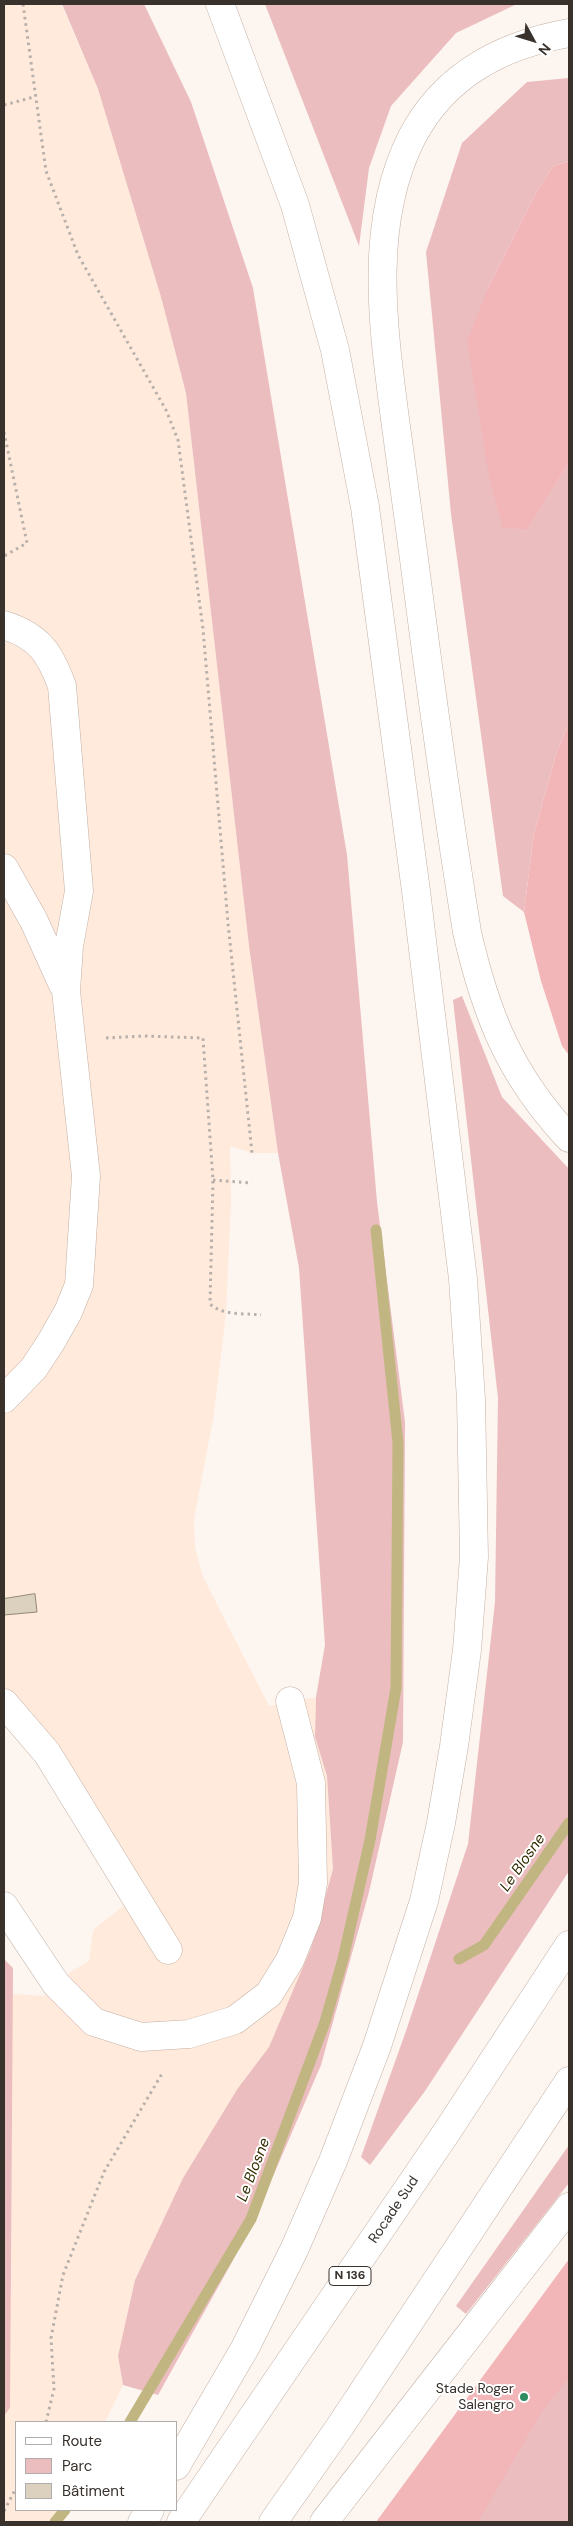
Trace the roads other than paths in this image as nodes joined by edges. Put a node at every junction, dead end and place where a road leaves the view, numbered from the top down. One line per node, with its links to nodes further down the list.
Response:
1 (220, 4): 15 (main road)
2 (569, 33): 6 (main road)
3 (4, 625): 5 (main road)
4 (4, 868): 5 (main road)
5 (66, 991): 7 (main road)
6 (569, 1138)
7 (4, 1399)
8 (290, 1701): 10 (main road)
9 (4, 1703): 12 (main road)
10 (4, 1906)
11 (569, 1945): 18 (main road, Rocade Sud / N 136)
12 (168, 1950)
13 (569, 2082): 19 (main road)
14 (569, 2207): 20 (main road)
15 (178, 2463)
16 (149, 2511): 17 (main road)
17 (142, 2522)
18 (181, 2522)
19 (273, 2522)
20 (324, 2522)

